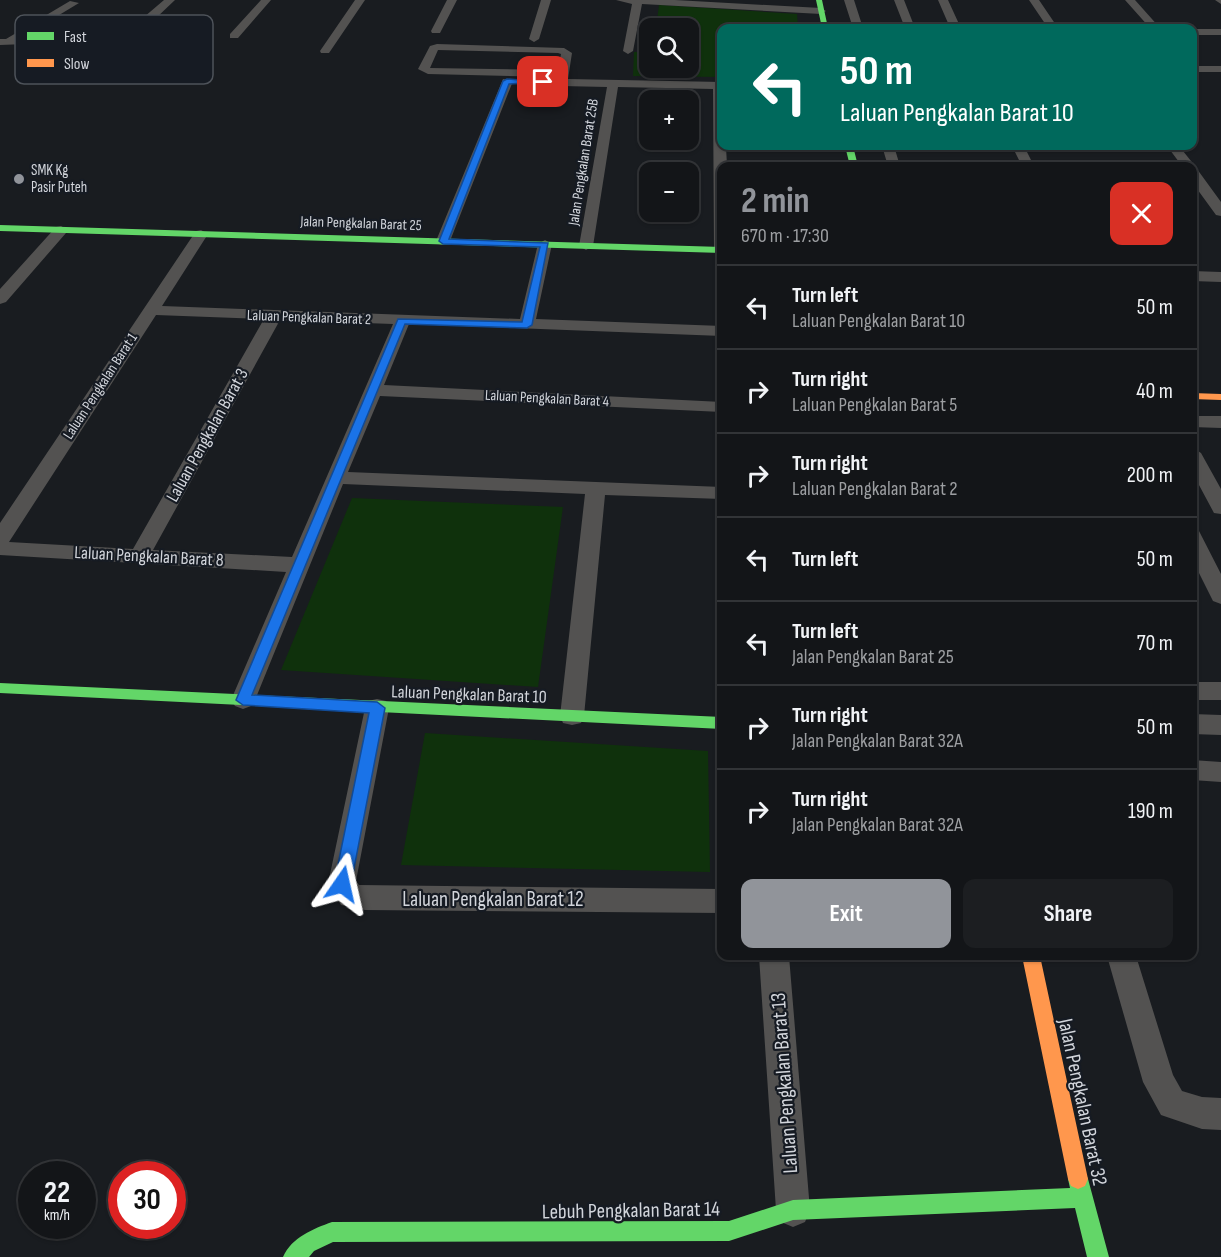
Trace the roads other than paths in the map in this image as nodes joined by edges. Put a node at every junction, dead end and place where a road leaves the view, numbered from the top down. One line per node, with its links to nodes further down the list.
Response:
1 (170, 0): 17 (street)
2 (266, 0): 27 (street)
3 (360, 0): 29 (street)
4 (452, 0): 24 (street)
5 (546, 0): 28 (street)
6 (621, 0): 12 (street)
7 (849, 0): 19 (street)
8 (899, 0): 20 (street)
9 (943, 0): 21 (street)
10 (1034, 0): 22 (street)
11 (1130, 0): 23 (street)
12 (638, 1): 14 (street); 30 (street)
13 (74, 3): 16 (street)
14 (796, 5): 15 (street)
15 (820, 5): 18 (street)
16 (52, 15)
17 (154, 15)
18 (824, 24)
19 (857, 24)
20 (909, 24)
21 (954, 24)
22 (1050, 24)
23 (1151, 24)
24 (436, 31)
25 (1197, 32): 26 (street)
26 (1221, 32)
27 (234, 36)
28 (534, 39)
29 (325, 51)
30 (628, 51)
31 (1197, 69): 32 (street)
32 (1221, 69)
33 (562, 78): 33 (street); 35 (street); 36 (street)
34 (456, 80): 35 (street)
35 (507, 81): 43 (street)
36 (613, 84): 37 (street); 45 (street, Jalan Pengkalan Barat 25B)
37 (717, 86)
38 (1197, 179): 39 (street)
39 (1221, 212)
40 (0, 228): 41 (street, Jalan Pengkalan Barat 25)
41 (61, 230): 42 (street, Jalan Pengkalan Barat 25); 49 (street)
42 (201, 234): 43 (street, Jalan Pengkalan Barat 25); 50 (street, Laluan Pengkalan Barat 1)
43 (443, 241): 44 (street, Jalan Pengkalan Barat 25)
44 (545, 244): 45 (street, Jalan Pengkalan Barat 25); 53 (street)
45 (586, 246): 46 (street, Jalan Pengkalan Barat 25)
46 (717, 250)
47 (1197, 276): 48 (street)
48 (1221, 277)
49 (0, 299)
50 (149, 310): 51 (street, Laluan Pengkalan Barat 2); 66 (street, Laluan Pengkalan Barat 1)
51 (274, 315): 52 (street, Laluan Pengkalan Barat 2); 69 (street, Laluan Pengkalan Barat 3)
52 (402, 321): 53 (street, Laluan Pengkalan Barat 2); 55 (street)
53 (527, 325): 54 (street, Laluan Pengkalan Barat 2)
54 (717, 331)
55 (372, 390): 58 (street, Laluan Pengkalan Barat 4); 62 (street)
56 (1197, 396): 57 (street)
57 (1221, 397)
58 (717, 407)
59 (1197, 422): 60 (street)
60 (1219, 425)
61 (1197, 462): 65 (street)
62 (334, 478): 63 (street); 70 (street)
63 (597, 488): 64 (street); 77 (street)
64 (717, 493)
65 (1221, 508)
66 (0, 539)
67 (1197, 546): 71 (street)
68 (0, 548): 69 (street, Laluan Pengkalan Barat 8)
69 (140, 555): 70 (street, Laluan Pengkalan Barat 8)
70 (298, 565): 75 (street)
71 (1221, 596)
72 (0, 688): 75 (street, Laluan Pengkalan Barat 10)
73 (1197, 691): 74 (street)
74 (1221, 692)
75 (243, 700): 76 (street, Laluan Pengkalan Barat 10)
76 (377, 708): 77 (street, Laluan Pengkalan Barat 10); 83 (street, Laluan Pengkalan Barat 12)
77 (572, 716): 78 (street, Laluan Pengkalan Barat 10)
78 (717, 723)
79 (1197, 724): 80 (street)
80 (1221, 725)
81 (1197, 770): 82 (street)
82 (1221, 772)
83 (717, 901)
84 (774, 960): 89 (street, Laluan Pengkalan Barat 13)
85 (1032, 960): 88 (street, Jalan Pengkalan Barat 32)
86 (1123, 960): 87 (street)
87 (1221, 1114)
88 (1082, 1198): 89 (street, Lebuh Pengkalan Barat 14); 91 (street, Jalan Pengkalan Barat 32)
89 (793, 1209): 90 (street, Lebuh Pengkalan Barat 14)
90 (294, 1257)
91 (1098, 1257)

